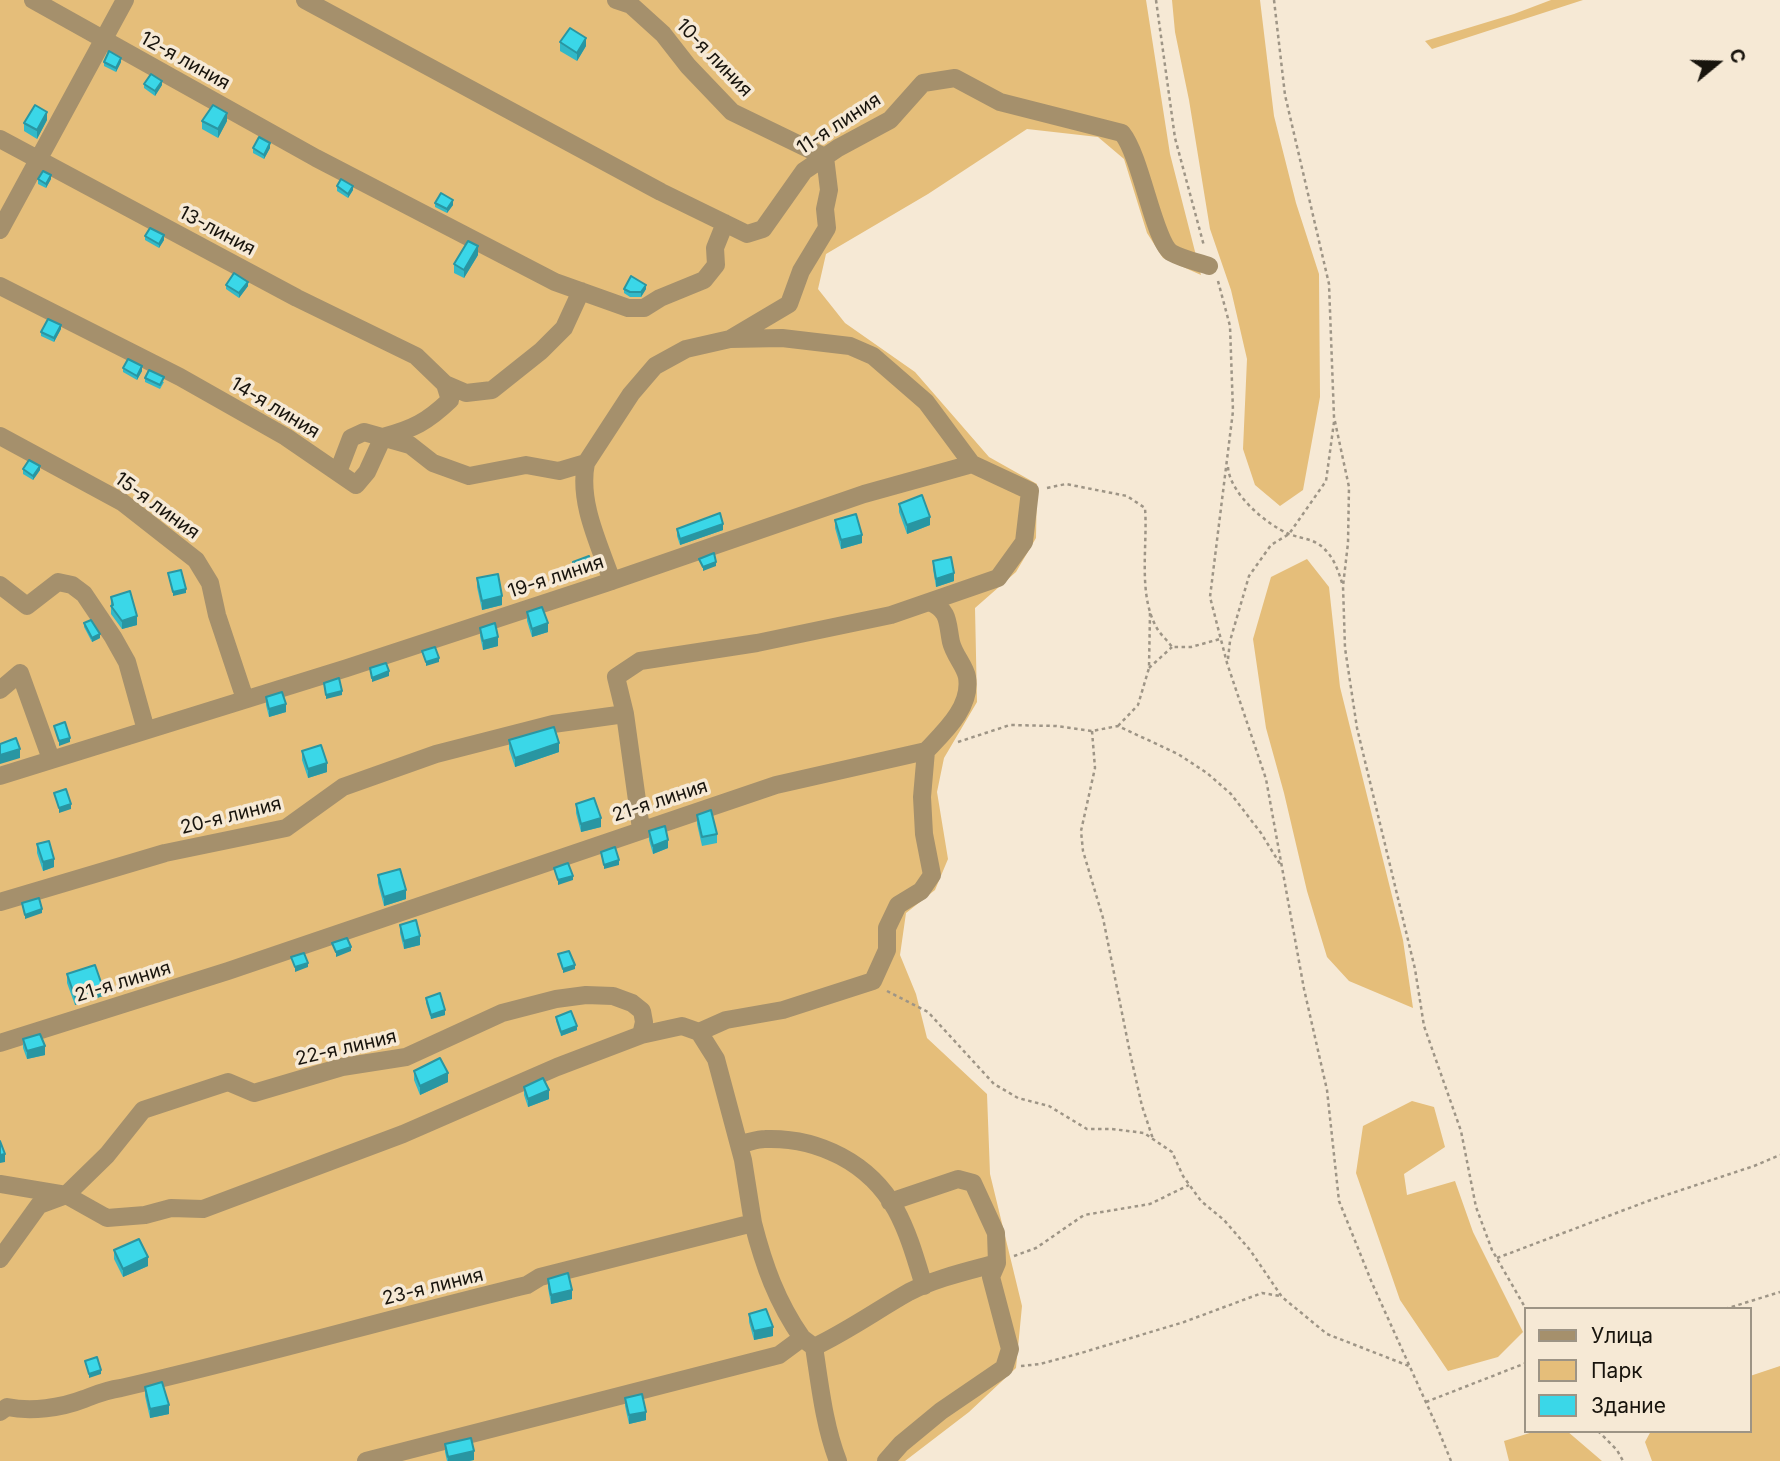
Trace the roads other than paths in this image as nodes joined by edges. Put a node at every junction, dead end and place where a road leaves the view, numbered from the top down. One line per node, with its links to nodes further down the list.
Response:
1 (33, 0): 5 (street, 12-я линия)
2 (125, 0): 5 (street)
3 (305, 0): 9 (street, 11-я линия)
4 (616, 0): 7 (street, 10-я линия)
5 (104, 40): 8 (street); 13 (street, 12-я линия)
6 (0, 139): 8 (street, 13-линия)
7 (825, 157): 9 (street, 11-я линия); 11 (street, 11-я линия); 14 (street)
8 (39, 159): 10 (street); 15 (street, 13-линия)
9 (725, 223): 13 (street, 12-я линия)
10 (0, 230)
11 (1209, 266)
12 (0, 286): 20 (street, 14-я линия)
13 (581, 291): 15 (street)
14 (730, 339): 18 (street); 19 (street)
15 (445, 384): 17 (street)
16 (0, 436): 25 (street, 15-я линия)
17 (383, 437): 18 (street); 20 (street); 20 (street, 14-я линия)
18 (586, 463): 21 (street)
19 (972, 464): 21 (street, 19-я линия); 23 (street)
20 (338, 472)
21 (612, 581): 25 (street, 19-я линия)
22 (0, 585): 27 (street)
23 (930, 601): 26 (street); 28 (street)
24 (0, 690): 29 (street)
25 (245, 699): 27 (street, 19-я линия)
26 (625, 714): 31 (street); 32 (street, 20-я линия)
27 (146, 730): 29 (street, 19-я линия)
28 (926, 751): 31 (street, 21-я линия); 33 (street)
29 (51, 759): 30 (street, 19-я линия)
30 (0, 776)
31 (642, 829): 35 (street, 21-я линия)
32 (0, 902)
33 (699, 1032): 34 (street); 36 (street)
34 (641, 1035): 38 (street); 38 (street, 22-я линия)
35 (0, 1043)
36 (739, 1144): 39 (street); 40 (street)
37 (0, 1184): 38 (street)
38 (66, 1195): 41 (street, 22-я линия)
39 (890, 1202): 42 (street); 43 (street)
40 (753, 1223): 44 (street); 45 (street, 23-я линия)
41 (0, 1259)
42 (997, 1263): 43 (street); 48 (street)
43 (924, 1286): 44 (street)
44 (808, 1343): 46 (street); 47 (street)
45 (0, 1412)
46 (366, 1461)
47 (838, 1461)
48 (886, 1461)

